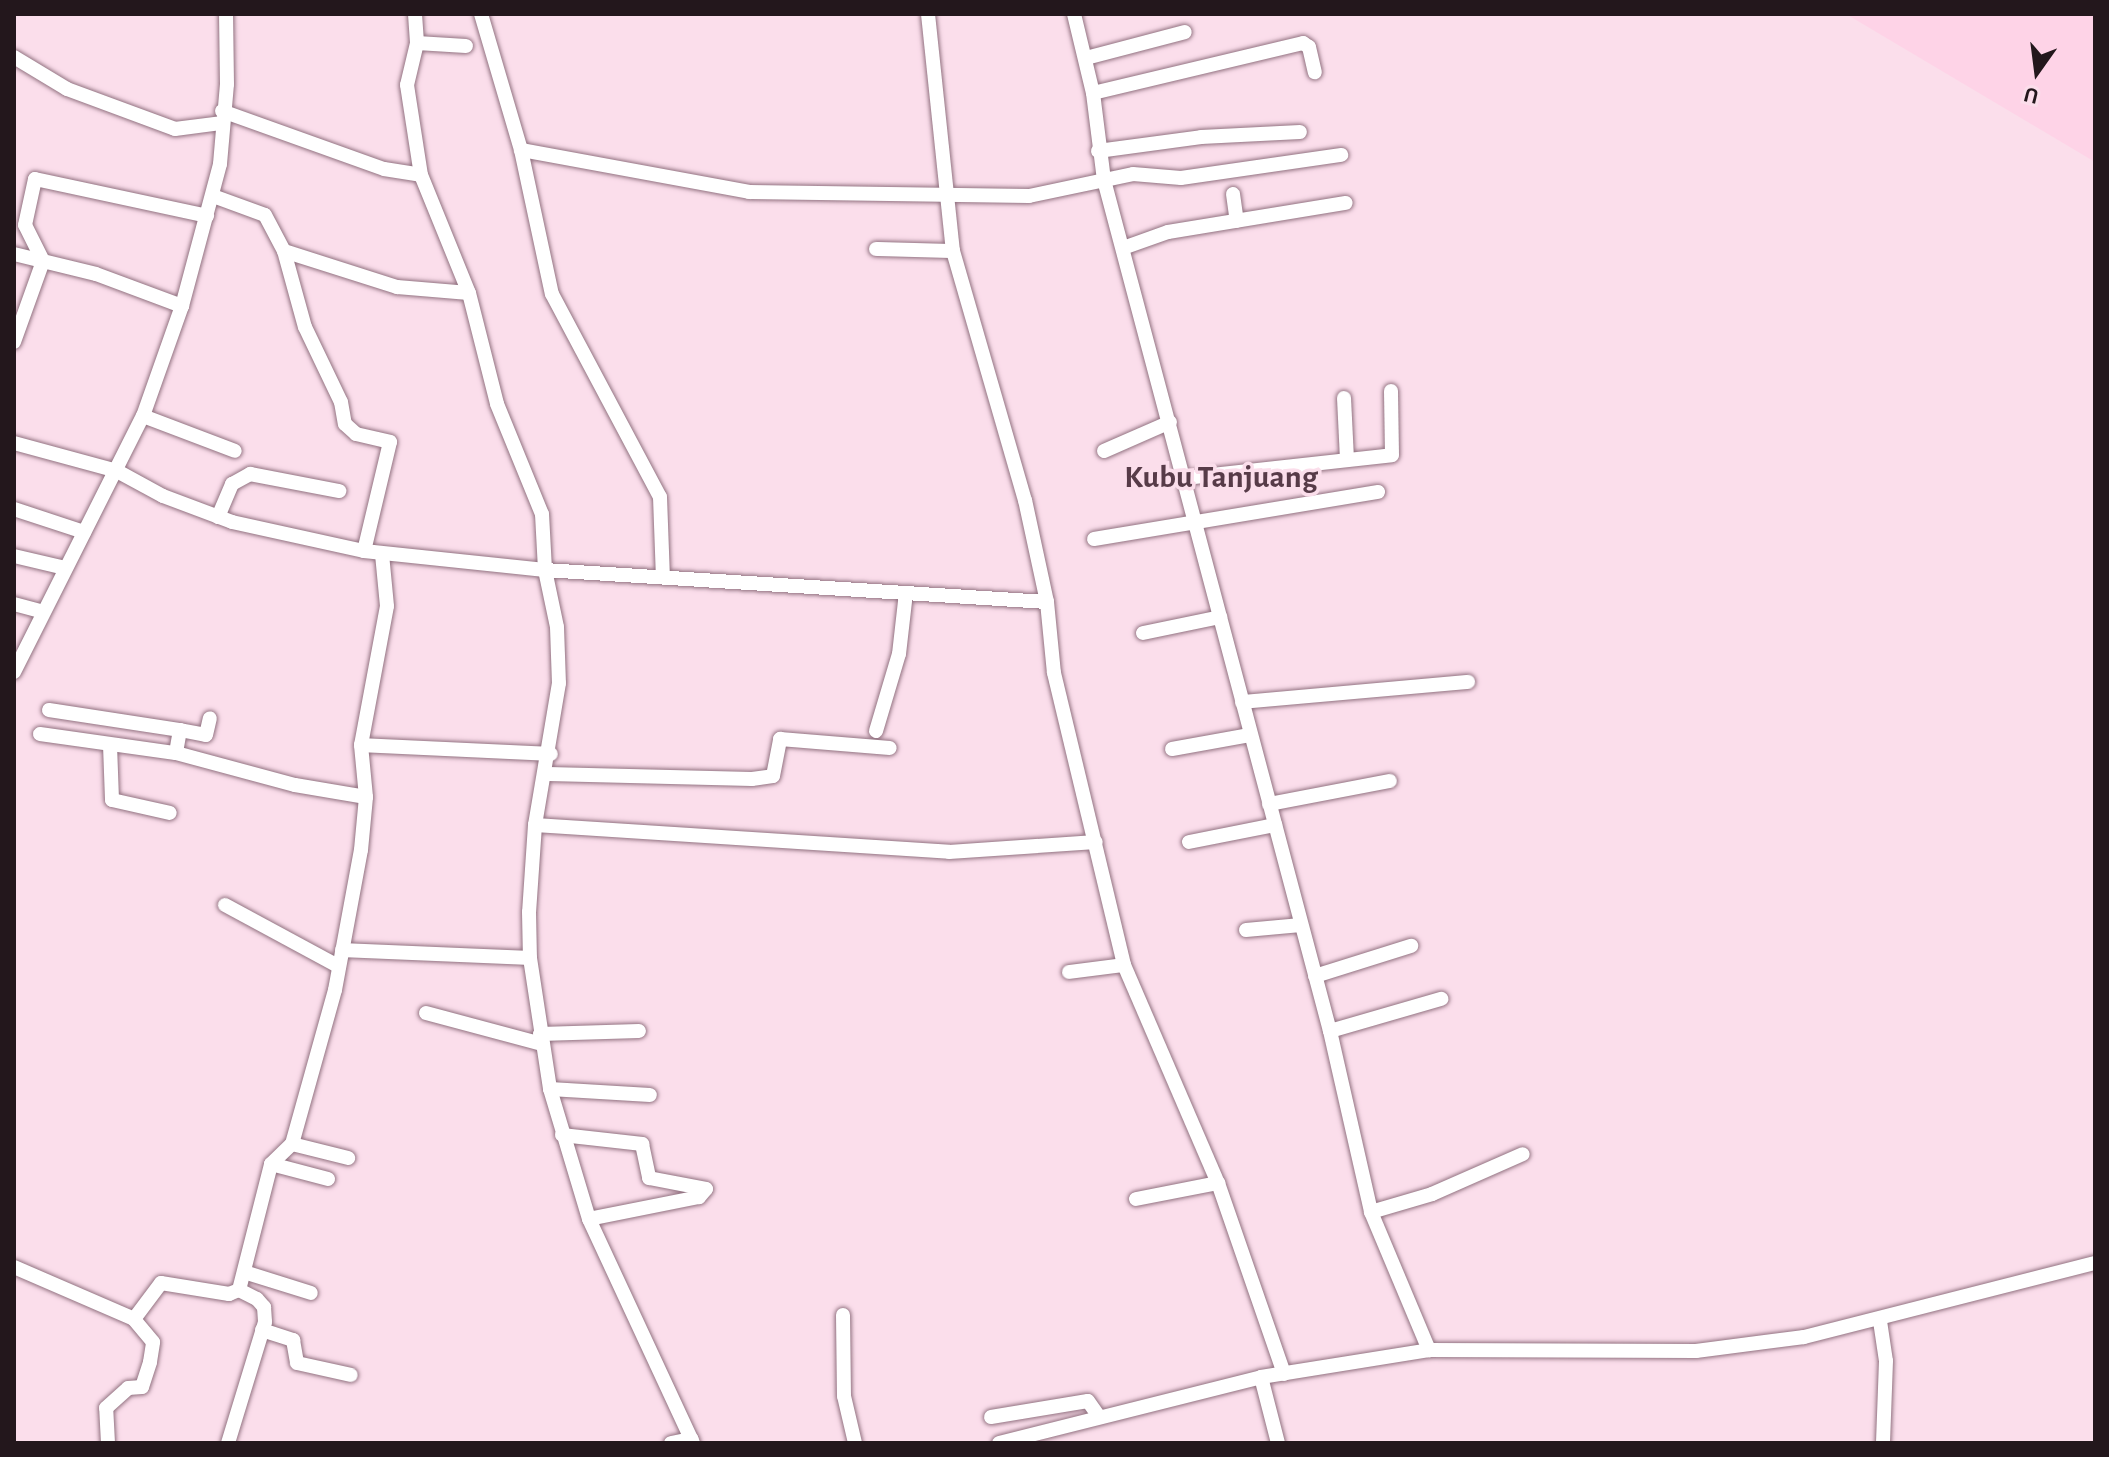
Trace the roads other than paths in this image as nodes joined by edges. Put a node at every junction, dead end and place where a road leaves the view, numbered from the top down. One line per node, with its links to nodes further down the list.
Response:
1 (226, 14): 13 (street)
2 (415, 14): 7 (street)
3 (481, 14): 15 (street)
4 (928, 14): 20 (street)
5 (1074, 14): 10 (street)
6 (1185, 32): 10 (street)
7 (417, 43): 8 (street); 18 (street)
8 (466, 46)
9 (14, 57): 13 (street)
10 (1086, 58): 12 (street)
11 (1315, 72): 12 (street)
12 (1093, 93): 16 (street)
13 (222, 117): 18 (street); 22 (street)
14 (1300, 132): 16 (street)
15 (521, 150): 20 (street); 57 (street)
16 (1098, 151): 19 (street)
17 (1341, 155): 19 (street)
18 (421, 175): 32 (street)
19 (1104, 180): 20 (street); 26 (street)
20 (946, 193): 29 (street)
21 (1233, 194): 25 (street)
22 (213, 196): 24 (street); 28 (street)
23 (1346, 203): 25 (street)
24 (207, 216): 31 (street); 33 (street)
25 (1237, 221): 26 (street)
26 (1123, 248): 38 (street)
27 (876, 249): 29 (street)
28 (284, 251): 32 (street); 52 (street)
29 (953, 251): 59 (street)
30 (14, 254): 31 (street)
31 (43, 261): 33 (street); 34 (street)
32 (469, 293): 56 (street)
33 (182, 306): 37 (street)
34 (14, 342)
35 (1391, 391): 42 (street)
36 (1344, 398): 42 (street)
37 (143, 416): 40 (street); 43 (street)
38 (1170, 422): 41 (street); 44 (street)
39 (14, 443): 43 (street)
40 (235, 451)
41 (1104, 451)
42 (1347, 460): 44 (street)
43 (117, 471): 48 (street); 50 (street)
44 (1185, 478): 49 (street)
45 (339, 491): 48 (street)
46 (1378, 492): 49 (street)
47 (14, 509): 50 (street)
48 (218, 517): 52 (street)
49 (1196, 523): 51 (street); 62 (street)
50 (84, 532): 55 (street)
51 (1094, 539)
52 (364, 551): 53 (street)
53 (382, 554): 56 (street); 74 (street)
54 (14, 556): 55 (street)
55 (65, 568): 61 (street)
56 (545, 570): 57 (street); 78 (street)
57 (663, 577): 58 (street)
58 (906, 593): 59 (street); 70 (street)
59 (1047, 602): 86 (street)
60 (14, 604): 61 (street)
61 (41, 611): 64 (street)
62 (1220, 617): 63 (street); 66 (street)
63 (1143, 633)
64 (14, 672)
65 (1468, 682): 66 (street)
66 (1242, 702): 72 (street)
67 (49, 710): 69 (street)
68 (210, 718): 69 (street)
69 (180, 730): 77 (street)
70 (876, 731)
71 (40, 734): 73 (street)
72 (1250, 735): 76 (street); 82 (street)
73 (110, 745): 77 (street); 83 (street)
74 (361, 745): 78 (street); 81 (street)
75 (890, 748): 79 (street)
76 (1172, 749)
77 (176, 753): 81 (street)
78 (551, 754): 79 (street)
79 (548, 774): 84 (street)
80 (1390, 781): 82 (street)
81 (366, 797): 92 (street)
82 (1269, 804): 85 (street)
83 (170, 813)
84 (535, 825): 86 (street); 93 (street)
85 (1275, 825): 87 (street); 89 (street)
86 (1096, 842): 94 (street)
87 (1189, 842)
88 (225, 905): 95 (street)
89 (1301, 925): 90 (street); 97 (street)
90 (1246, 930)
91 (1411, 946): 97 (street)
92 (342, 950): 93 (street); 95 (street)
93 (530, 958): 102 (street)
94 (1124, 965): 96 (street); 111 (street)
95 (338, 966): 106 (street)
96 (1069, 972)
97 (1315, 976): 101 (street)
98 (1441, 999): 101 (street)
99 (426, 1013): 102 (street)
100 (639, 1031): 102 (street)
101 (1330, 1031): 113 (street)
102 (541, 1039): 103 (street)
103 (550, 1089): 104 (street); 105 (street)
104 (650, 1095)
105 (562, 1135): 114 (street); 114 (street)
106 (292, 1144): 108 (street); 109 (street)
107 (1523, 1154): 113 (street)
108 (348, 1158)
109 (271, 1164): 110 (street); 117 (street)
110 (328, 1179)
111 (1218, 1183): 112 (street); 125 (street)
112 (1136, 1199)
113 (1371, 1212): 124 (street)
114 (589, 1219): 130 (street)
115 (2095, 1263): 122 (street)
116 (14, 1267): 121 (street)
117 (244, 1272): 118 (street); 119 (street)
118 (239, 1290): 121 (street); 123 (street)
119 (311, 1293)
120 (843, 1315): 134 (street)
121 (134, 1319): 131 (street)
122 (1880, 1321): 124 (street); 137 (street)
123 (262, 1330): 126 (street); 132 (street)
124 (1429, 1350): 125 (street)
125 (1284, 1374): 127 (street)
126 (351, 1375)
127 (1261, 1377): 129 (street); 136 (street)
128 (991, 1417): 129 (street)
129 (1099, 1417): 135 (street)
130 (692, 1441): 133 (street)
131 (108, 1443)
132 (228, 1443)
133 (671, 1443)
134 (855, 1443)
135 (999, 1443)
136 (1278, 1443)
137 (1883, 1443)

